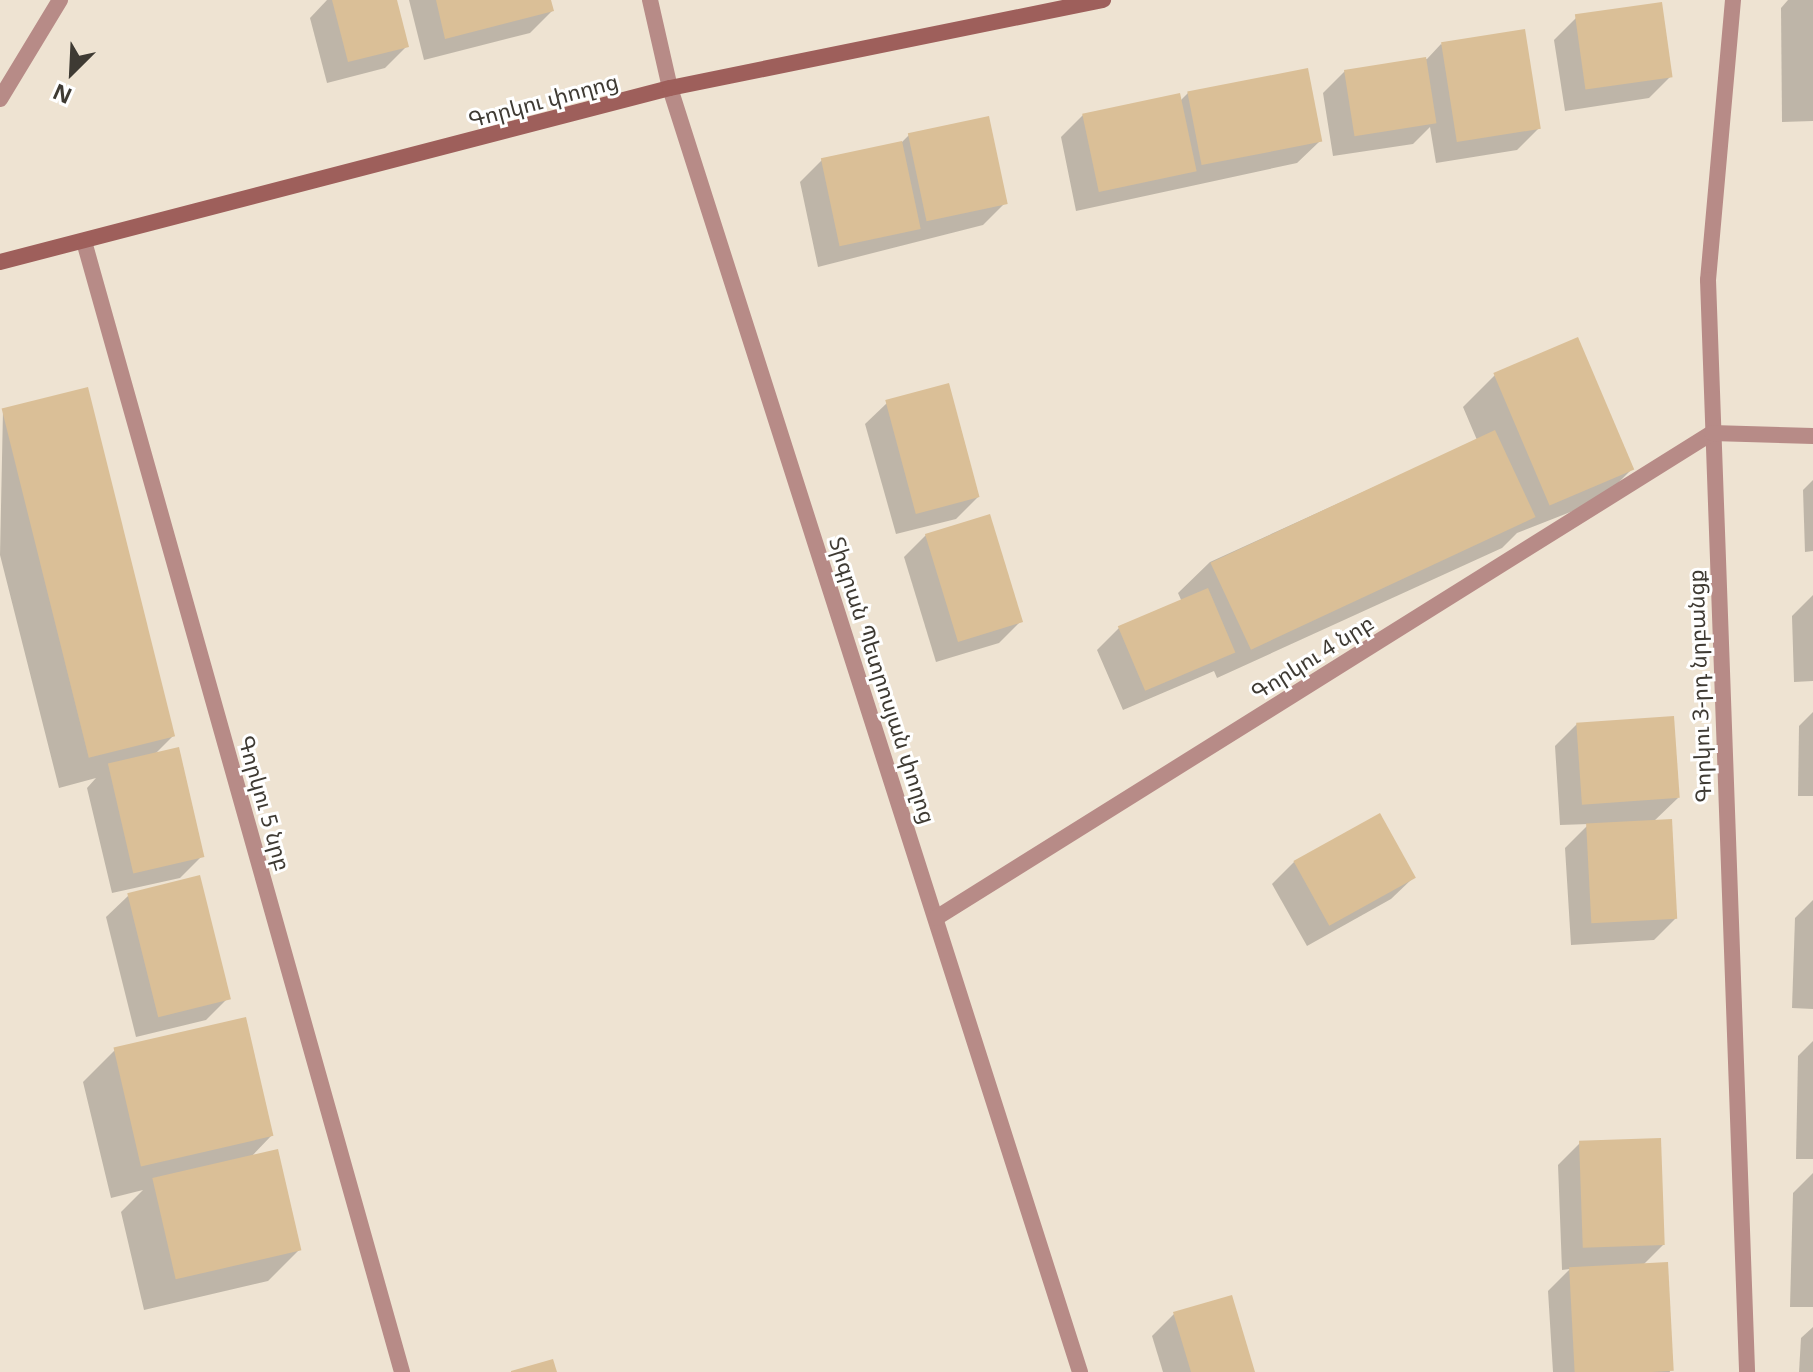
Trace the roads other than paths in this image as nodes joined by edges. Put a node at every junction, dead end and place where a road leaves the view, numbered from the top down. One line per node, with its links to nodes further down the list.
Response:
1 (60, 0): 6 (street)
2 (650, 0): 5 (street, Տիգրան Պետրոսյան փողոց)
3 (1103, 0): 5 (street, Գորկու փողոց)
4 (1733, 0): 9 (street, Գորկու 3-րդ նրբանցք)
5 (670, 88): 7 (street, Գորկու փողոց); 11 (street, Տիգրան Պետրոսյան փողոց)
6 (0, 99)
7 (85, 245): 8 (street, Գորկու փողոց); 12 (street, Գորկու 5 նրբ)
8 (0, 262)
9 (1712, 433): 10 (street); 11 (street, Գորկու 4 նրբ); 14 (street, Գորկու 3-րդ նրբանցք)
10 (1813, 436)
11 (936, 918): 13 (street, Տիգրան Պետրոսյան փողոց)
12 (402, 1372)
13 (1080, 1372)
14 (1747, 1372)

